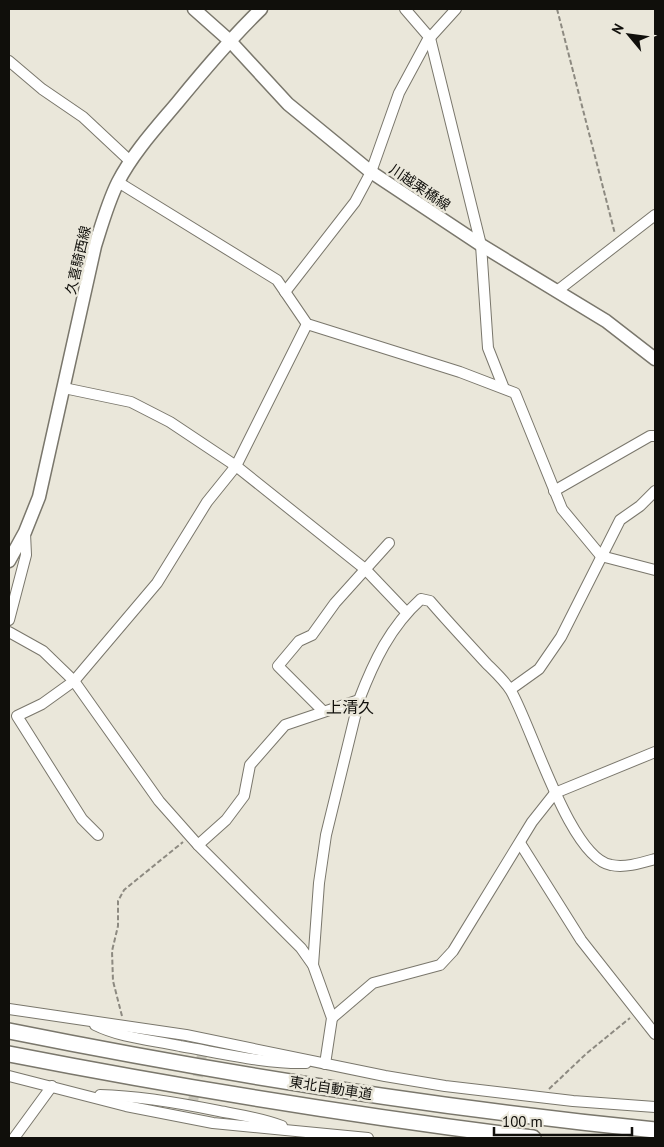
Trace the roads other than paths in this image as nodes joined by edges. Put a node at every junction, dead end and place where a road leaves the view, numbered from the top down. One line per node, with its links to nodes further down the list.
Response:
1 (194, 9): 6 (main road, 川越栗橋線)
2 (261, 9): 6 (main road, 久喜騎西線)
3 (405, 9): 5 (street)
4 (456, 9): 5 (street)
5 (430, 38): 9 (street); 12 (street)
6 (230, 41): 8 (main road, 久喜騎西線); 9 (main road, 川越栗橋線)
7 (9, 61): 8 (street)
8 (130, 161): 10 (main road, 久喜騎西線)
9 (371, 172): 12 (main road, 川越栗橋線); 14 (street)
10 (118, 182): 14 (street); 18 (main road, 久喜騎西線)
11 (655, 215): 13 (street)
12 (480, 245): 13 (main road, 川越栗橋線); 17 (street)
13 (557, 291): 16 (main road, 川越栗橋線)
14 (285, 292): 15 (street)
15 (307, 324): 17 (street); 20 (street)
16 (655, 359)
17 (503, 386): 21 (street)
18 (64, 388): 20 (street); 23 (main road, 久喜騎西線)
19 (655, 436): 21 (street)
20 (236, 466): 27 (street); 32 (street)
21 (554, 491): 25 (street)
22 (655, 491): 25 (street)
23 (25, 532): 26 (main road, 久喜騎西線); 30 (street)
24 (389, 543): 27 (street)
25 (600, 556): 28 (street); 33 (street)
26 (9, 561)
27 (364, 569): 29 (street); 35 (street)
28 (655, 570)
29 (406, 612): 33 (street); 34 (street)
30 (9, 620)
31 (9, 632): 32 (street)
32 (74, 681): 38 (street); 40 (street)
33 (510, 690): 37 (street)
34 (359, 700): 35 (street); 42 (street)
35 (323, 711): 40 (street)
36 (655, 752): 37 (street)
37 (555, 793): 39 (street); 41 (street)
38 (98, 834)
39 (520, 843): 44 (street); 47 (street)
40 (198, 846): 42 (street)
41 (655, 859)
42 (313, 965): 44 (street)
43 (9, 1009): 45 (street)
44 (332, 1018): 49 (street)
45 (87, 1022): 49 (street); 49 (street)
46 (9, 1032): 55 (highway, 東北自動車道)
47 (655, 1034)
48 (9, 1054): 61 (highway, 東北自動車道)
49 (321, 1064): 53 (street)
50 (9, 1076): 51 (street)
51 (52, 1086): 52 (street); 58 (street)
52 (82, 1094): 54 (street); 56 (street)
53 (655, 1106)
54 (252, 1128): 56 (street); 59 (street)
55 (655, 1130)
56 (294, 1133): 57 (street)
57 (351, 1137): 60 (street)
58 (14, 1138)
59 (244, 1138)
60 (368, 1138)
61 (533, 1138)

